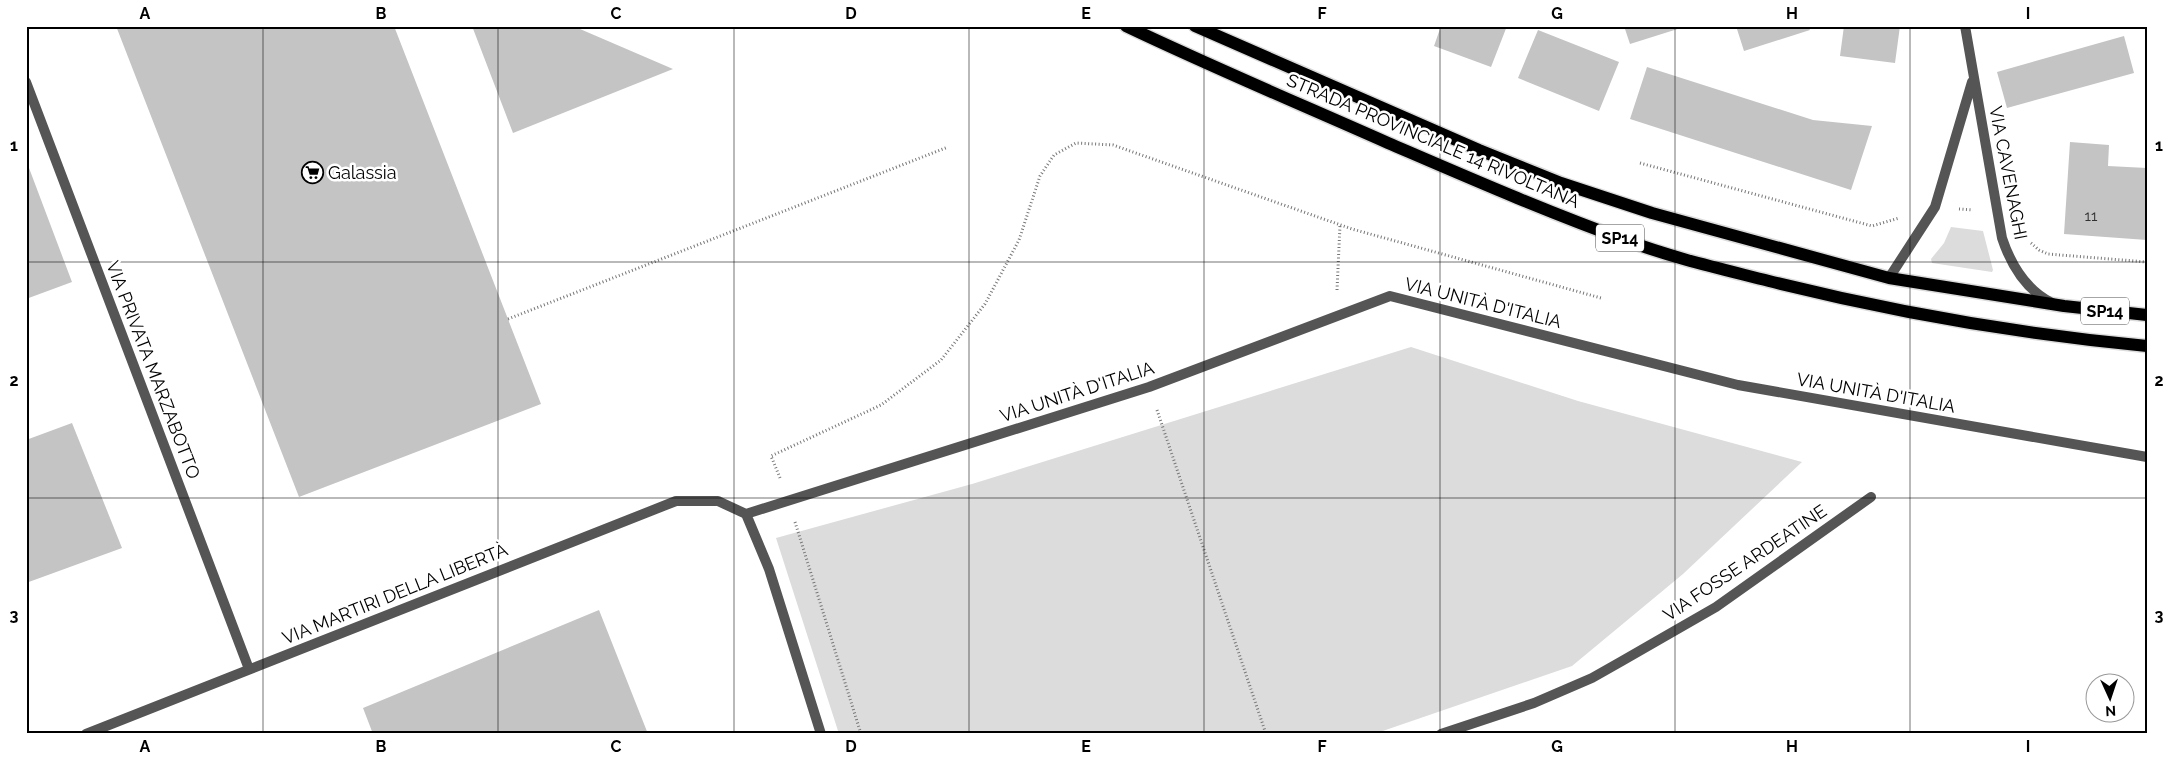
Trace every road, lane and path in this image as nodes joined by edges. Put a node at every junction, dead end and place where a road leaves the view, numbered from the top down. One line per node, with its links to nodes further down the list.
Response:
1 (1126, 26): 16 (main road, STRADA PROVINCIALE 14 RIVOLTANA / SP14)
2 (1196, 26): 10 (main road, STRADA PROVINCIALE 14 RIVOLTANA / SP14)
3 (1965, 26): 4 (street, VIA CAVENAGHI)
4 (1973, 79): 10 (street, VIA CAVENAGHI); 13 (street, VIA CAVENAGHI)
5 (26, 82): 22 (street, VIA PRIVATA MARZABOTTO)
6 (948, 147): 15 (path)
7 (1640, 163): 9 (path)
8 (1340, 226): 11 (path); 12 (path); 20 (path)
9 (1872, 226)
10 (1889, 278): 13 (main road, STRADA PROVINCIALE 14 RIVOLTANA / SP14)
11 (1336, 296)
12 (1601, 298)
13 (2064, 306): 14 (main road, STRADA PROVINCIALE 14 RIVOLTANA / SP14)
14 (2147, 315)
15 (508, 319)
16 (2147, 346)
17 (1150, 387): 18 (street, VIA UNITÀ D'ITALIA); 20 (street, VIA UNITÀ D'ITALIA); 26 (path)
18 (2147, 457)
19 (1871, 497): 27 (street, VIA FOSSE ARDEATINE)
20 (788, 501): 21 (street, VIA UNITÀ D'ITALIA); 25 (path)
21 (746, 514): 22 (street, VIA MARTIRI DELLA LIBERTÀ); 24 (street)
22 (249, 669): 23 (street, VIA MARTIRI DELLA LIBERTÀ)
23 (86, 734)
24 (820, 734)
25 (861, 734)
26 (1266, 734)
27 (1441, 734)

